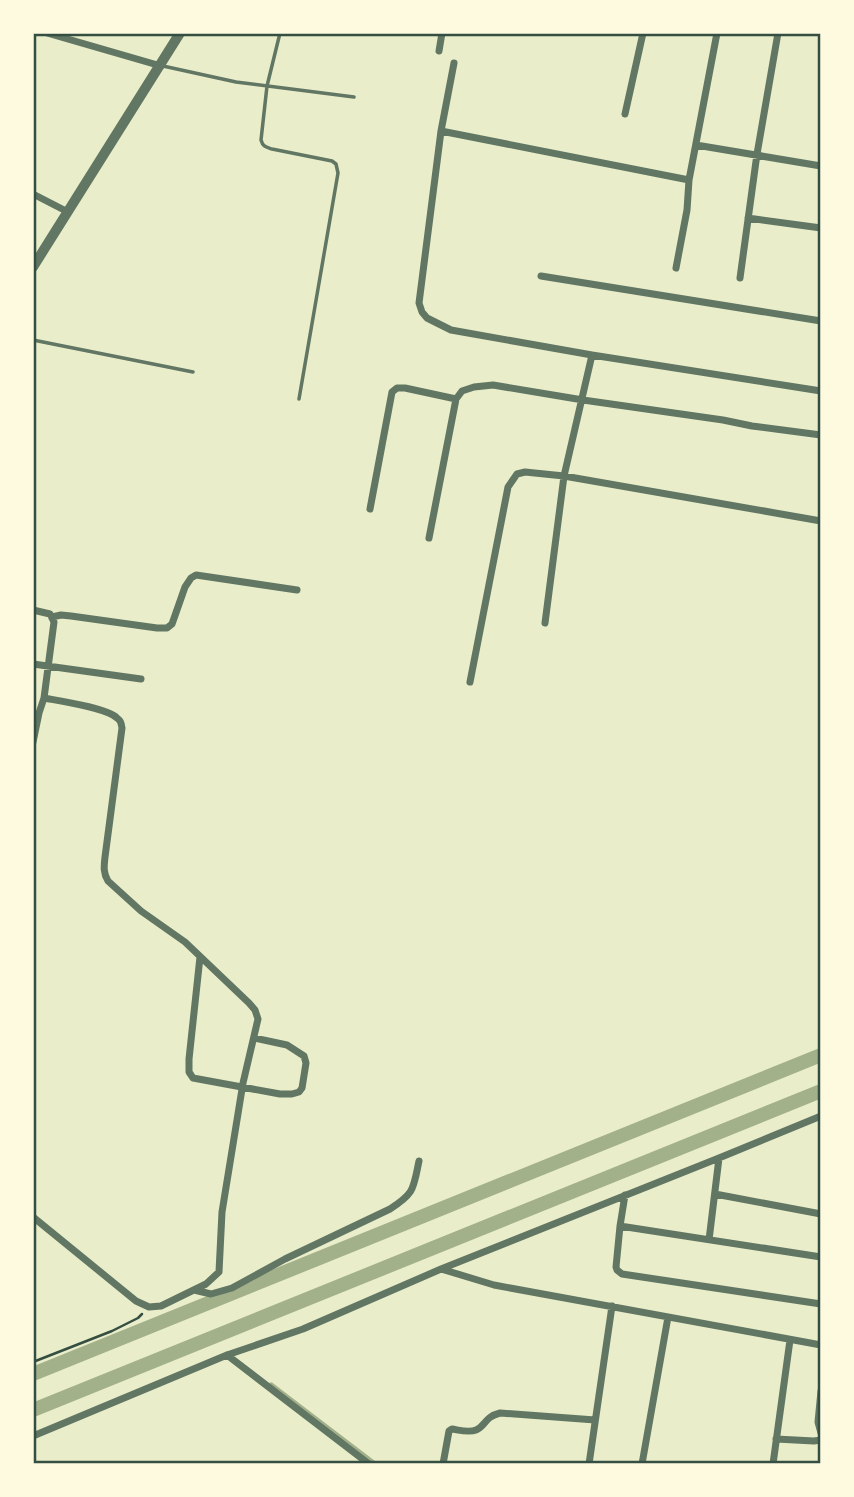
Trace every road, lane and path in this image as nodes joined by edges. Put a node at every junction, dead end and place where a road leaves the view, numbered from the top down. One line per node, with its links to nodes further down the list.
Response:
1 (47, 33): 10 (street)
2 (180, 33): 10 (street)
3 (280, 33): 11 (lane)
4 (442, 33): 8 (street)
5 (643, 33): 13 (street)
6 (717, 33): 15 (street)
7 (778, 33): 16 (street)
8 (439, 51)
9 (454, 63): 14 (street)
10 (161, 66): 11 (lane); 20 (street)
11 (267, 86): 12 (lane); 32 (lane)
12 (354, 97)
13 (625, 114)
14 (441, 131): 18 (street); 29 (street)
15 (696, 145): 16 (street); 18 (street)
16 (757, 155): 17 (street); 21 (street)
17 (821, 166)
18 (689, 180): 24 (street)
19 (33, 194): 20 (street)
20 (68, 212): 23 (street)
21 (748, 218): 22 (street); 26 (street)
22 (821, 228)
23 (33, 267)
24 (676, 268)
25 (541, 276): 27 (street)
26 (740, 278)
27 (821, 321)
28 (33, 340): 30 (lane)
29 (592, 355): 31 (street); 34 (street)
30 (193, 372)
31 (821, 391)
32 (299, 399)
33 (456, 399): 34 (street); 37 (street); 39 (street)
34 (583, 400): 35 (street); 36 (street)
35 (821, 435)
36 (564, 476): 38 (street); 43 (street); 47 (street)
37 (370, 509)
38 (821, 521)
39 (429, 538)
40 (297, 590): 42 (street)
41 (33, 610): 42 (street)
42 (52, 617): 45 (street)
43 (545, 623)
44 (33, 664): 45 (street)
45 (48, 667): 46 (street); 48 (street)
46 (141, 679)
47 (470, 682)
48 (44, 698): 49 (street); 50 (street)
49 (33, 742)
50 (200, 957): 51 (street); 52 (street)
51 (254, 1038): 52 (street); 52 (street)
52 (243, 1088): 64 (street)
53 (821, 1116): 54 (street)
54 (719, 1158): 56 (street); 57 (street)
55 (419, 1161): 64 (street)
56 (715, 1194): 58 (street); 61 (street)
57 (625, 1195): 60 (street); 63 (street)
58 (821, 1214)
59 (33, 1217): 67 (street)
60 (620, 1226): 61 (street); 65 (street)
61 (709, 1240): 62 (street)
62 (821, 1257)
63 (441, 1269): 66 (street); 71 (street)
64 (193, 1290): 67 (street)
65 (821, 1304)
66 (612, 1306): 68 (street); 74 (street)
67 (149, 1307): 72 (path)
68 (668, 1317): 69 (street); 82 (street)
69 (790, 1339): 70 (street); 77 (street)
70 (821, 1345)
71 (227, 1355): 76 (street); 79 (street)
72 (33, 1362)
73 (821, 1391): 75 (street)
74 (595, 1420): 80 (street); 81 (street)
75 (821, 1433)
76 (33, 1436)
77 (776, 1439): 78 (street); 83 (street)
78 (821, 1440)
79 (369, 1464)
80 (443, 1464)
81 (589, 1464)
82 (642, 1464)
83 (773, 1464)

